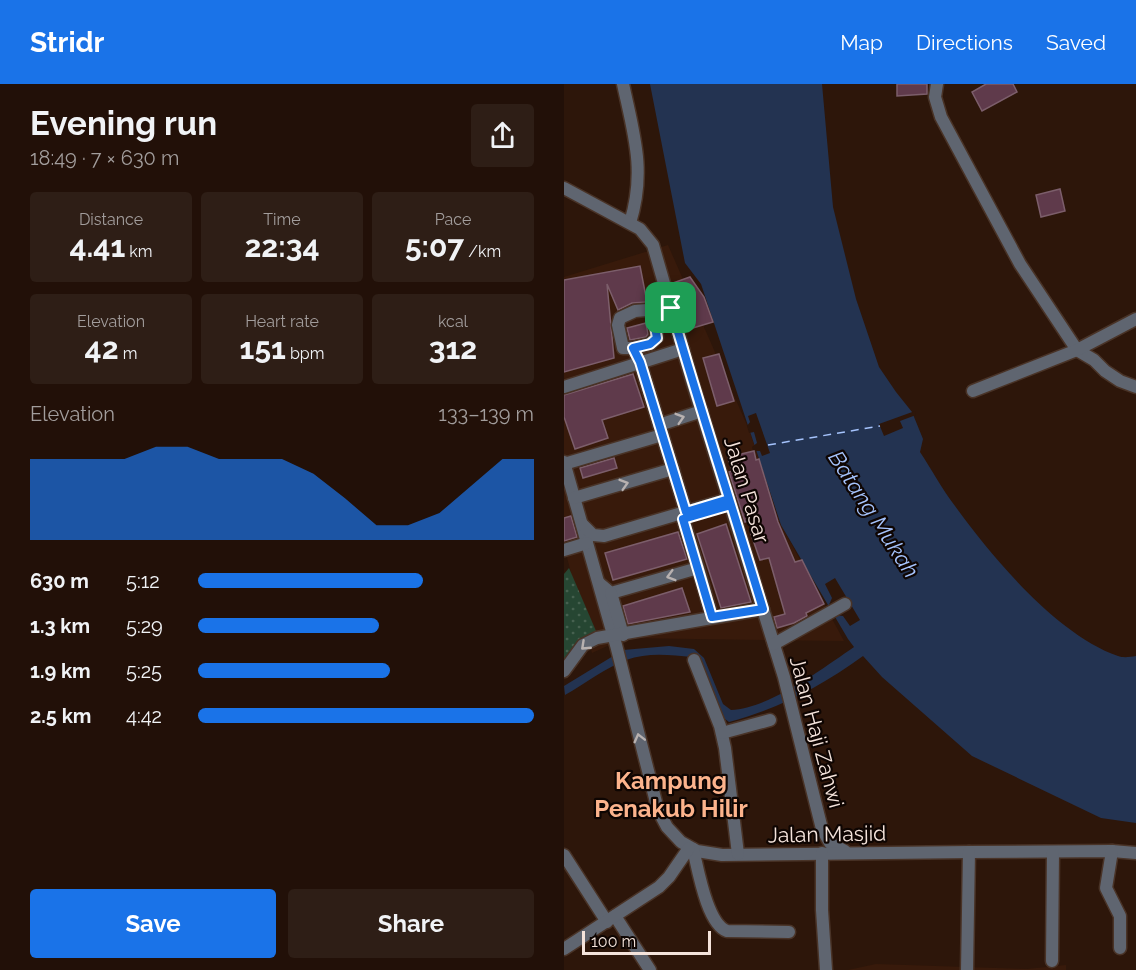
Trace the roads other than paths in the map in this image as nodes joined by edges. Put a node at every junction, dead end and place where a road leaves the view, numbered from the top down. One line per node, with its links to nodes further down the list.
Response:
1 (623, 84): 4 (street)
2 (937, 84): 10 (street)
3 (564, 188): 4 (street, Jalan Pasar)
4 (630, 223): 5 (street, Jalan Pasar)
5 (671, 308): 6 (street); 9 (street, Jalan Pasar)
6 (652, 310): 8 (street); 8 (street)
7 (1136, 319): 10 (street)
8 (633, 348): 11 (street)
9 (683, 348): 11 (street); 15 (street, Jalan Pasar)
10 (1077, 350): 13 (street); 14 (street)
11 (640, 362): 12 (street); 16 (street)
12 (567, 385)
13 (1136, 387)
14 (973, 391)
15 (702, 411): 16 (street, one-way to 15); 20 (street, Jalan Pasar)
16 (660, 430): 17 (street); 18 (street)
17 (564, 463): 19 (street)
18 (673, 469): 19 (street, one-way to 18); 21 (street)
19 (574, 498): 22 (street)
20 (730, 502): 21 (street); 30 (street, Jalan Pasar)
21 (685, 515): 22 (street); 25 (street); 26 (street)
22 (582, 524): 23 (street)
23 (587, 543): 24 (street); 25 (street)
24 (564, 550)
25 (592, 562): 27 (street)
26 (698, 568): 28 (street, one-way to 28); 31 (street)
27 (598, 583): 28 (street); 32 (street)
28 (611, 593): 32 (street)
29 (845, 604): 33 (street)
30 (763, 609): 31 (street); 33 (street, Jalan Pasar)
31 (712, 617): 32 (street)
32 (617, 638): 35 (street, one-way to 35); 39 (street, one-way to 32)
33 (774, 644): 38 (street, Jalan Haji Zahwi)
34 (694, 660): 37 (street)
35 (564, 670)
36 (770, 720): 37 (street)
37 (722, 733): 46 (street)
38 (822, 829): 41 (street, Jalan Haji Zahwi); 44 (street, Jalan Haji Zahwi)
39 (691, 848): 46 (street, Jalan Masjid); 48 (street); 49 (street)
40 (1112, 851): 43 (street, Jalan Masjid); 45 (street, Jalan Masjid); 50 (street)
41 (851, 852): 42 (street, Jalan Masjid); 44 (street, Jalan Masjid)
42 (969, 852): 43 (street, Jalan Masjid); 53 (street)
43 (1053, 852): 52 (street)
44 (816, 853): 46 (street, Jalan Masjid); 55 (street)
45 (1136, 853)
46 (738, 854)
47 (564, 855): 48 (street)
48 (611, 919): 51 (street); 54 (street)
49 (789, 932)
50 (1120, 948)
51 (564, 949)
52 (1052, 961)
53 (967, 969)
54 (650, 970)
55 (826, 970)

